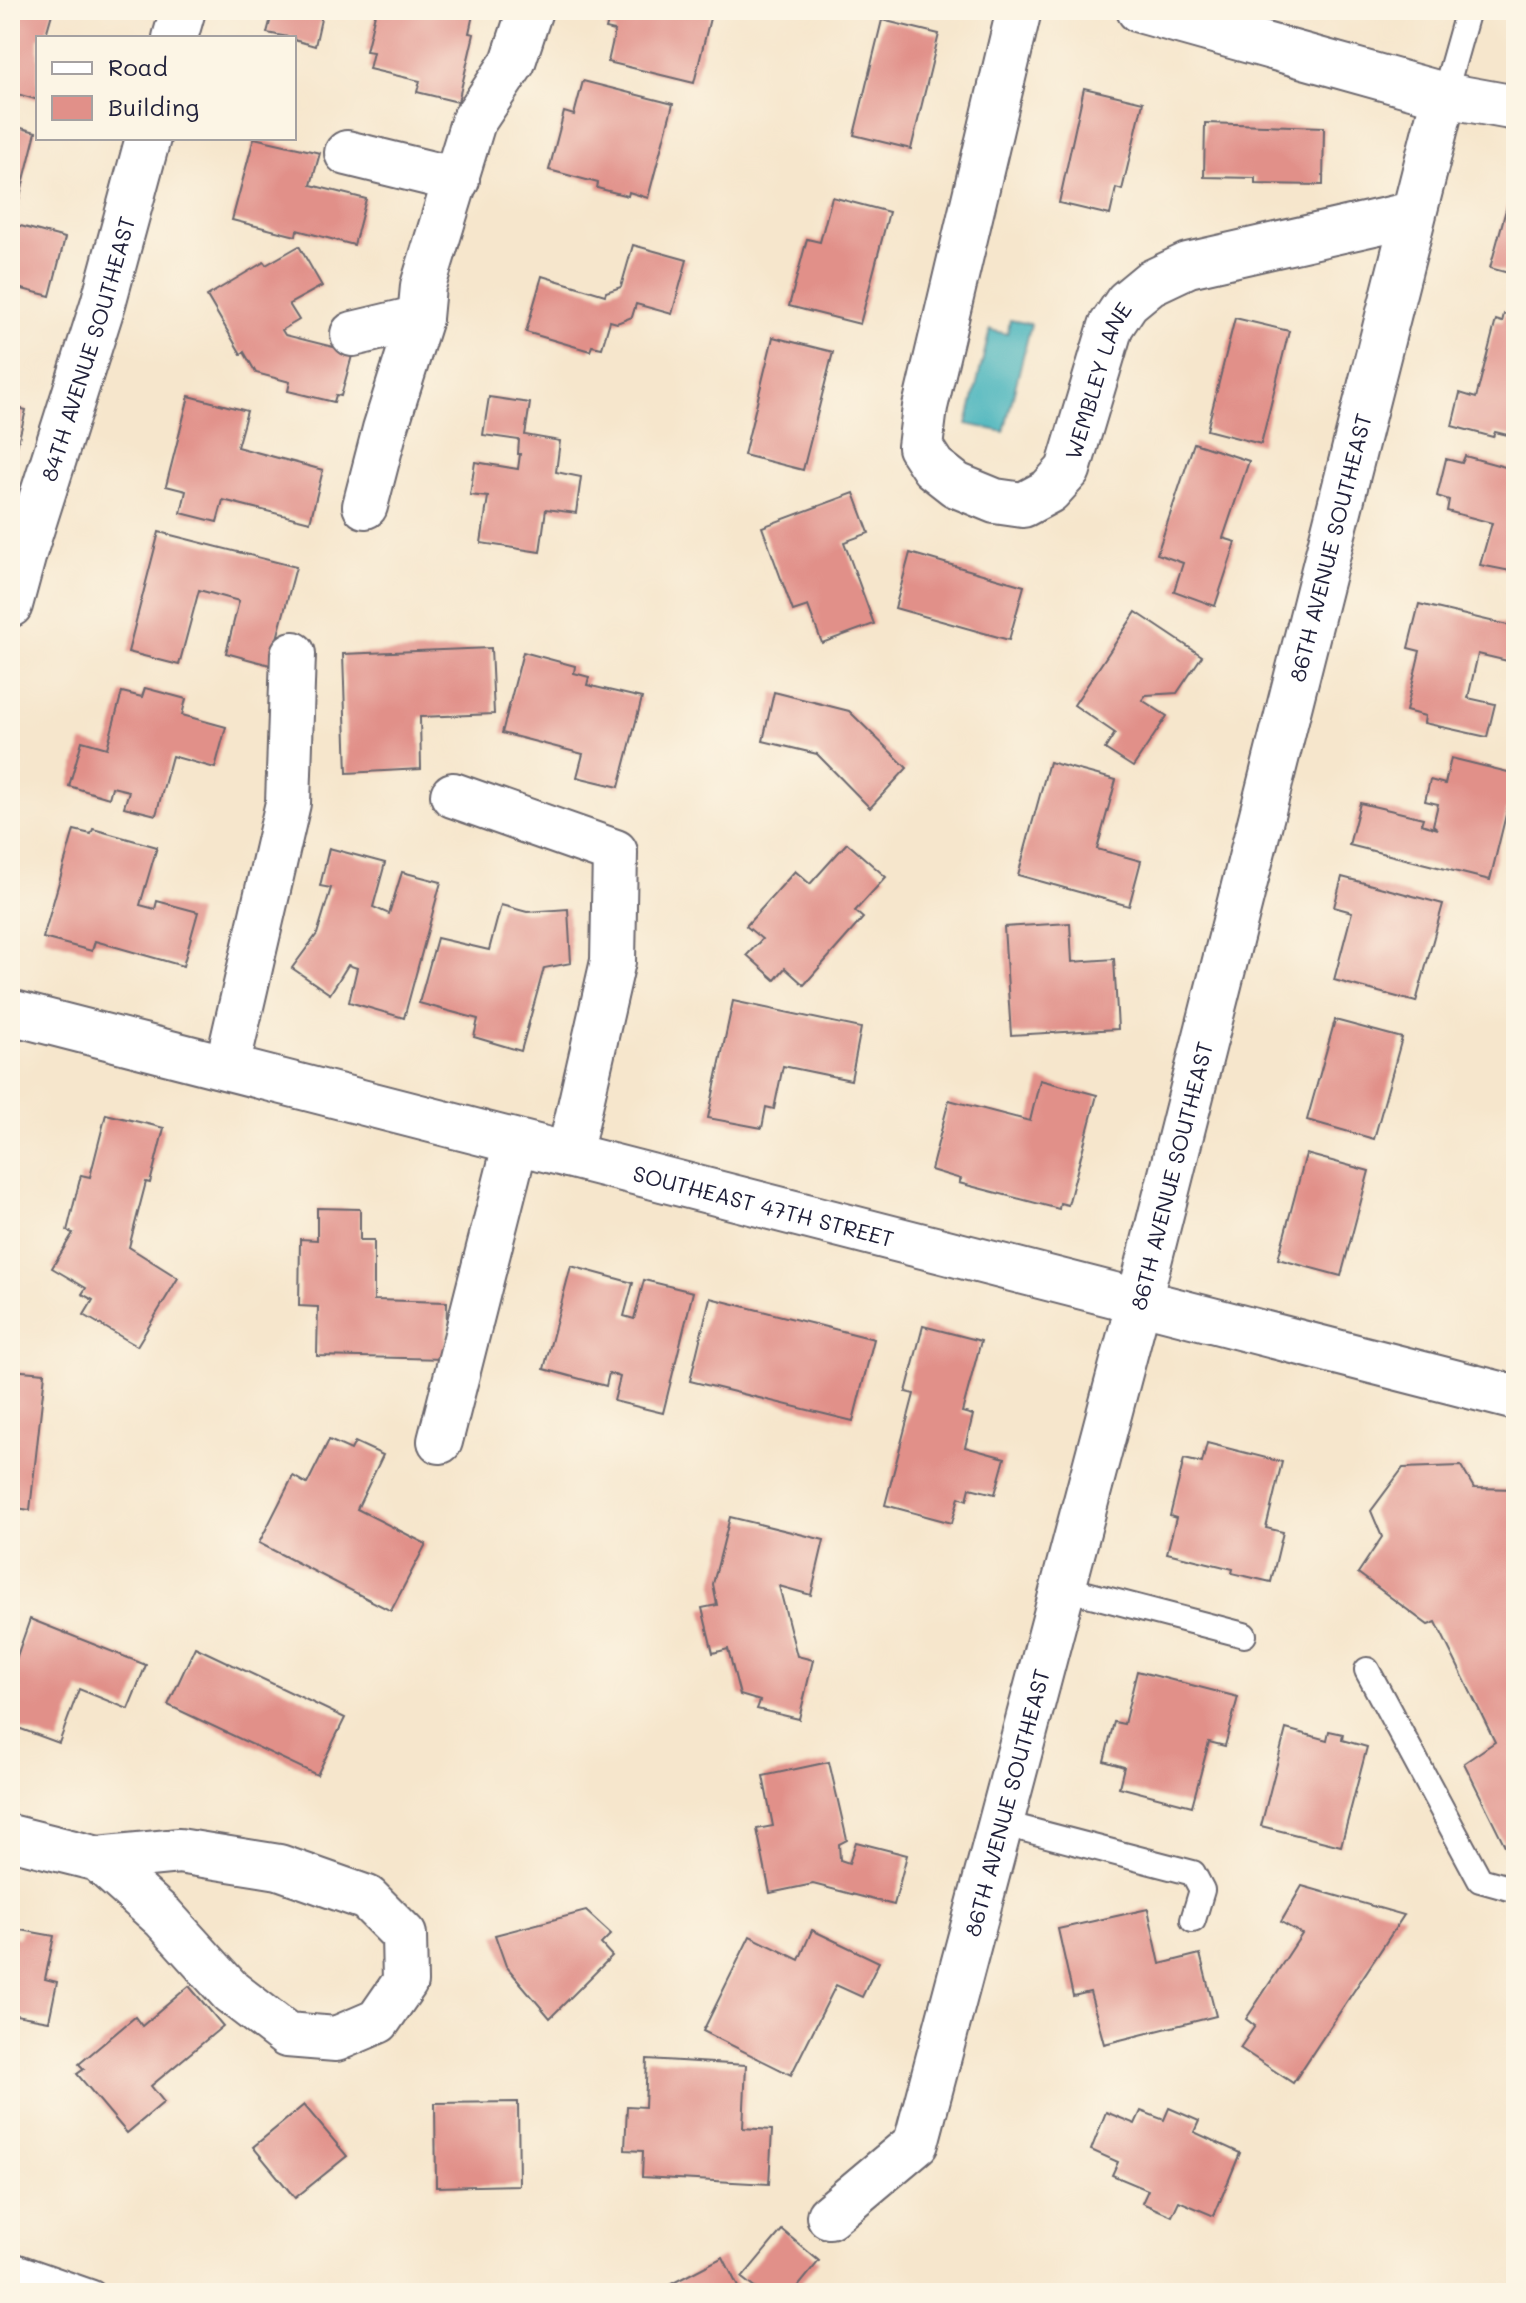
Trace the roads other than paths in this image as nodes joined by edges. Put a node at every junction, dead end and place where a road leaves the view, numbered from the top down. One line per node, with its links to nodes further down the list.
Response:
1 (183, 10): 6 (street)
2 (530, 10): 11 (street)
3 (1019, 10): 12 (street, WEMBLEY LANE)
4 (1139, 10): 7 (street)
5 (1468, 10): 7 (lane)
6 (176, 36)
7 (1444, 95): 8 (street); 12 (street, 86TH AVENUE SOUTHEAST)
8 (1516, 108)
9 (147, 140): 16 (street, 84TH AVENUE SOUTHEAST)
10 (347, 153): 11 (street)
11 (457, 180): 13 (street)
12 (1413, 214): 23 (street, 86TH AVENUE SOUTHEAST)
13 (420, 318): 14 (street); 15 (street)
14 (353, 334)
15 (365, 506)
16 (10, 605)
17 (293, 654): 20 (street)
18 (453, 795): 22 (street)
19 (10, 1012): 20 (street, SOUTHEAST 47TH STREET)
20 (227, 1067): 21 (street, SOUTHEAST 47TH STREET)
21 (516, 1142): 22 (street, SOUTHEAST 47TH STREET); 25 (street)
22 (569, 1155): 23 (street, SOUTHEAST 47TH STREET)
23 (1139, 1301): 24 (street, SOUTHEAST 47TH STREET); 26 (street, 86TH AVENUE SOUTHEAST)
24 (1516, 1398)
25 (440, 1441)
26 (1064, 1588): 27 (lane); 29 (street, 86TH AVENUE SOUTHEAST)
27 (1244, 1635)
28 (1367, 1670): 32 (lane)
29 (1001, 1823): 33 (lane); 34 (street, 86TH AVENUE SOUTHEAST)
30 (10, 1837): 31 (street)
31 (98, 1859): 31 (street)
32 (1516, 1890)
33 (1193, 1920)
34 (829, 2216)
35 (10, 2264): 36 (lane)
36 (93, 2293)

